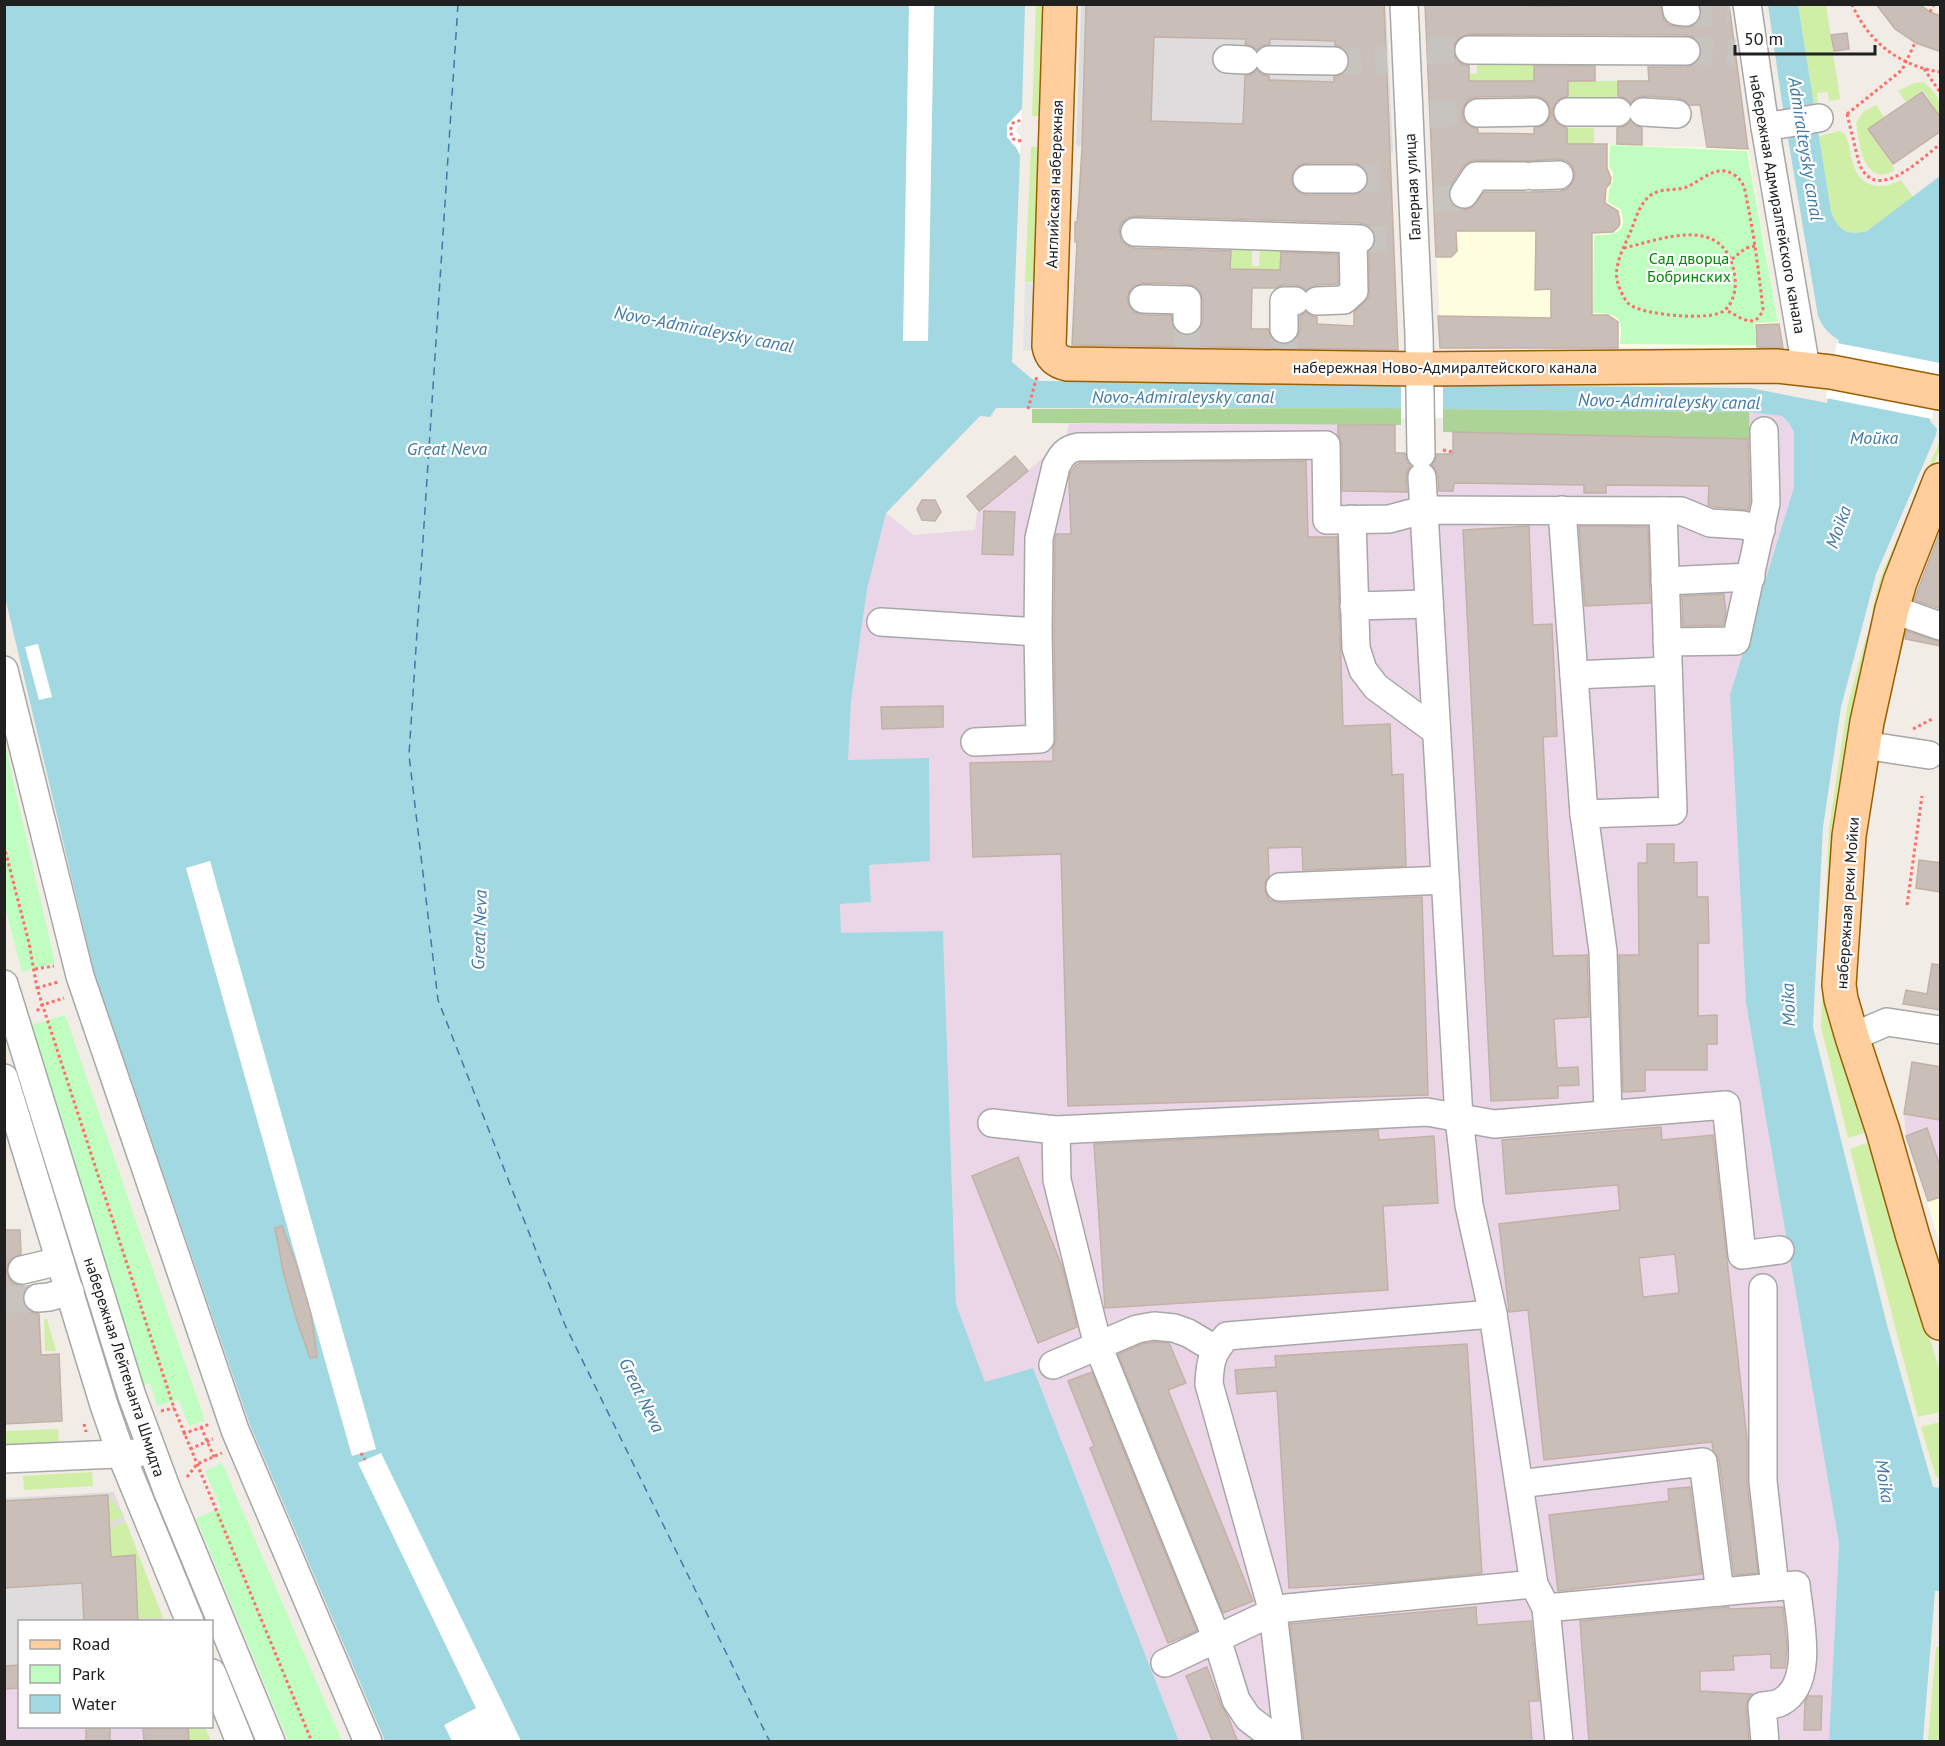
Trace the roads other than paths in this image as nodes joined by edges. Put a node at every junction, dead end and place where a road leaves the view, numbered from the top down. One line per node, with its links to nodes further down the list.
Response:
1 (1060, 4): 22 (main road, Английская набережная)
2 (1404, 4): 24 (street, Галерная улица)
3 (1741, 10): 13 (street, набережная Адмиралтейского канала)
4 (1469, 50): 5 (street)
5 (1686, 51)
6 (1247, 60): 7 (street)
7 (1335, 61)
8 (1535, 112): 10 (street)
9 (1568, 112): 11 (street)
10 (1478, 113)
11 (1677, 114)
12 (1819, 118): 13 (street)
13 (1775, 126): 23 (street, набережная Адмиралтейского канала)
14 (1538, 176): 17 (street)
15 (1306, 178): 16 (street)
16 (1353, 179)
17 (1464, 194)
18 (1135, 232): 21 (street)
19 (1143, 299): 20 (street)
20 (1187, 320)
21 (1284, 349): 22 (main road, набережная Ново-Адмиралтейского канала); 24 (main road, набережная Ново-Адмиралтейского канала)
22 (1048, 368)
23 (1819, 370): 24 (main road, набережная Ново-Адмиралтейского канала); 25 (main road, набережная Ново-Адмиралтейского канала)
24 (1421, 376): 28 (street, Галерная улица)
25 (1939, 393)
26 (1764, 430): 32 (street)
27 (1941, 480): 37 (main road, набережная реки Мойки)
28 (1424, 510): 29 (street); 31 (street); 35 (street, Галерная улица)
29 (1562, 510): 30 (street); 44 (street)
30 (1663, 511): 32 (street); 34 (street)
31 (1352, 519): 36 (street); 40 (street)
32 (1761, 530): 33 (street)
33 (1750, 577): 34 (street); 41 (street)
34 (1665, 581): 41 (street)
35 (1429, 604): 36 (street); 45 (street, Галерная улица)
36 (1354, 606): 45 (street)
37 (1892, 609): 39 (street); 47 (main road, набережная реки Мойки)
38 (881, 622): 40 (street)
39 (1941, 626)
40 (1038, 632): 46 (street)
41 (1667, 642): 43 (street)
42 (4, 670): 88 (street)
43 (1668, 671): 44 (street); 49 (street)
44 (1574, 675): 49 (street)
45 (1437, 731): 50 (street, Галерная улица)
46 (975, 742)
47 (1864, 745): 48 (street); 54 (main road, набережная реки Мойки)
48 (1929, 755)
49 (1584, 814): 57 (street)
50 (1445, 880): 51 (street); 58 (street, Галерная улица)
51 (1280, 887)
52 (6, 997): 72 (street, набережная Лейтенанта Шмидта)
53 (1941, 1030): 54 (street)
54 (1852, 1037): 55 (street); 68 (main road, набережная реки Мойки)
55 (1941, 1047)
56 (4, 1078): 62 (street, набережная Лейтенанта Шмидта)
57 (1608, 1114): 58 (street); 61 (street)
58 (1459, 1118): 60 (street); 67 (street, Галерная улица)
59 (992, 1123): 60 (street)
60 (1056, 1130): 69 (street)
61 (1780, 1250)
62 (60, 1261): 63 (street); 65 (street, набережная Лейтенанта Шмидта)
63 (22, 1270)
64 (1763, 1288): 77 (street)
65 (70, 1291): 66 (street); 73 (street, набережная Лейтенанта Шмидта)
66 (38, 1298)
67 (1494, 1314): 70 (street); 75 (street, Галерная улица)
68 (1941, 1323)
69 (1098, 1346): 70 (street); 71 (street); 82 (street)
70 (1215, 1349): 80 (street)
71 (1053, 1365)
72 (152, 1452): 73 (street); 87 (street, набережная Лейтенанта Шмидта)
73 (121, 1454): 74 (street); 81 (street, набережная Лейтенанта Шмидта)
74 (4, 1459)
75 (1519, 1484): 76 (street, Галерная улица); 78 (street)
76 (1534, 1584): 79 (street, Галерная улица); 80 (street)
77 (1775, 1587): 78 (street); 90 (street)
78 (1720, 1592): 79 (street)
79 (1546, 1608): 89 (street)
80 (1273, 1612): 82 (street); 85 (street)
81 (189, 1620)
82 (1216, 1639): 83 (street); 85 (street)
83 (1166, 1662)
84 (213, 1675): 86 (street)
85 (1288, 1739)
86 (240, 1742)
87 (271, 1742)
88 (369, 1742)
89 (1558, 1742)
90 (1765, 1742)

